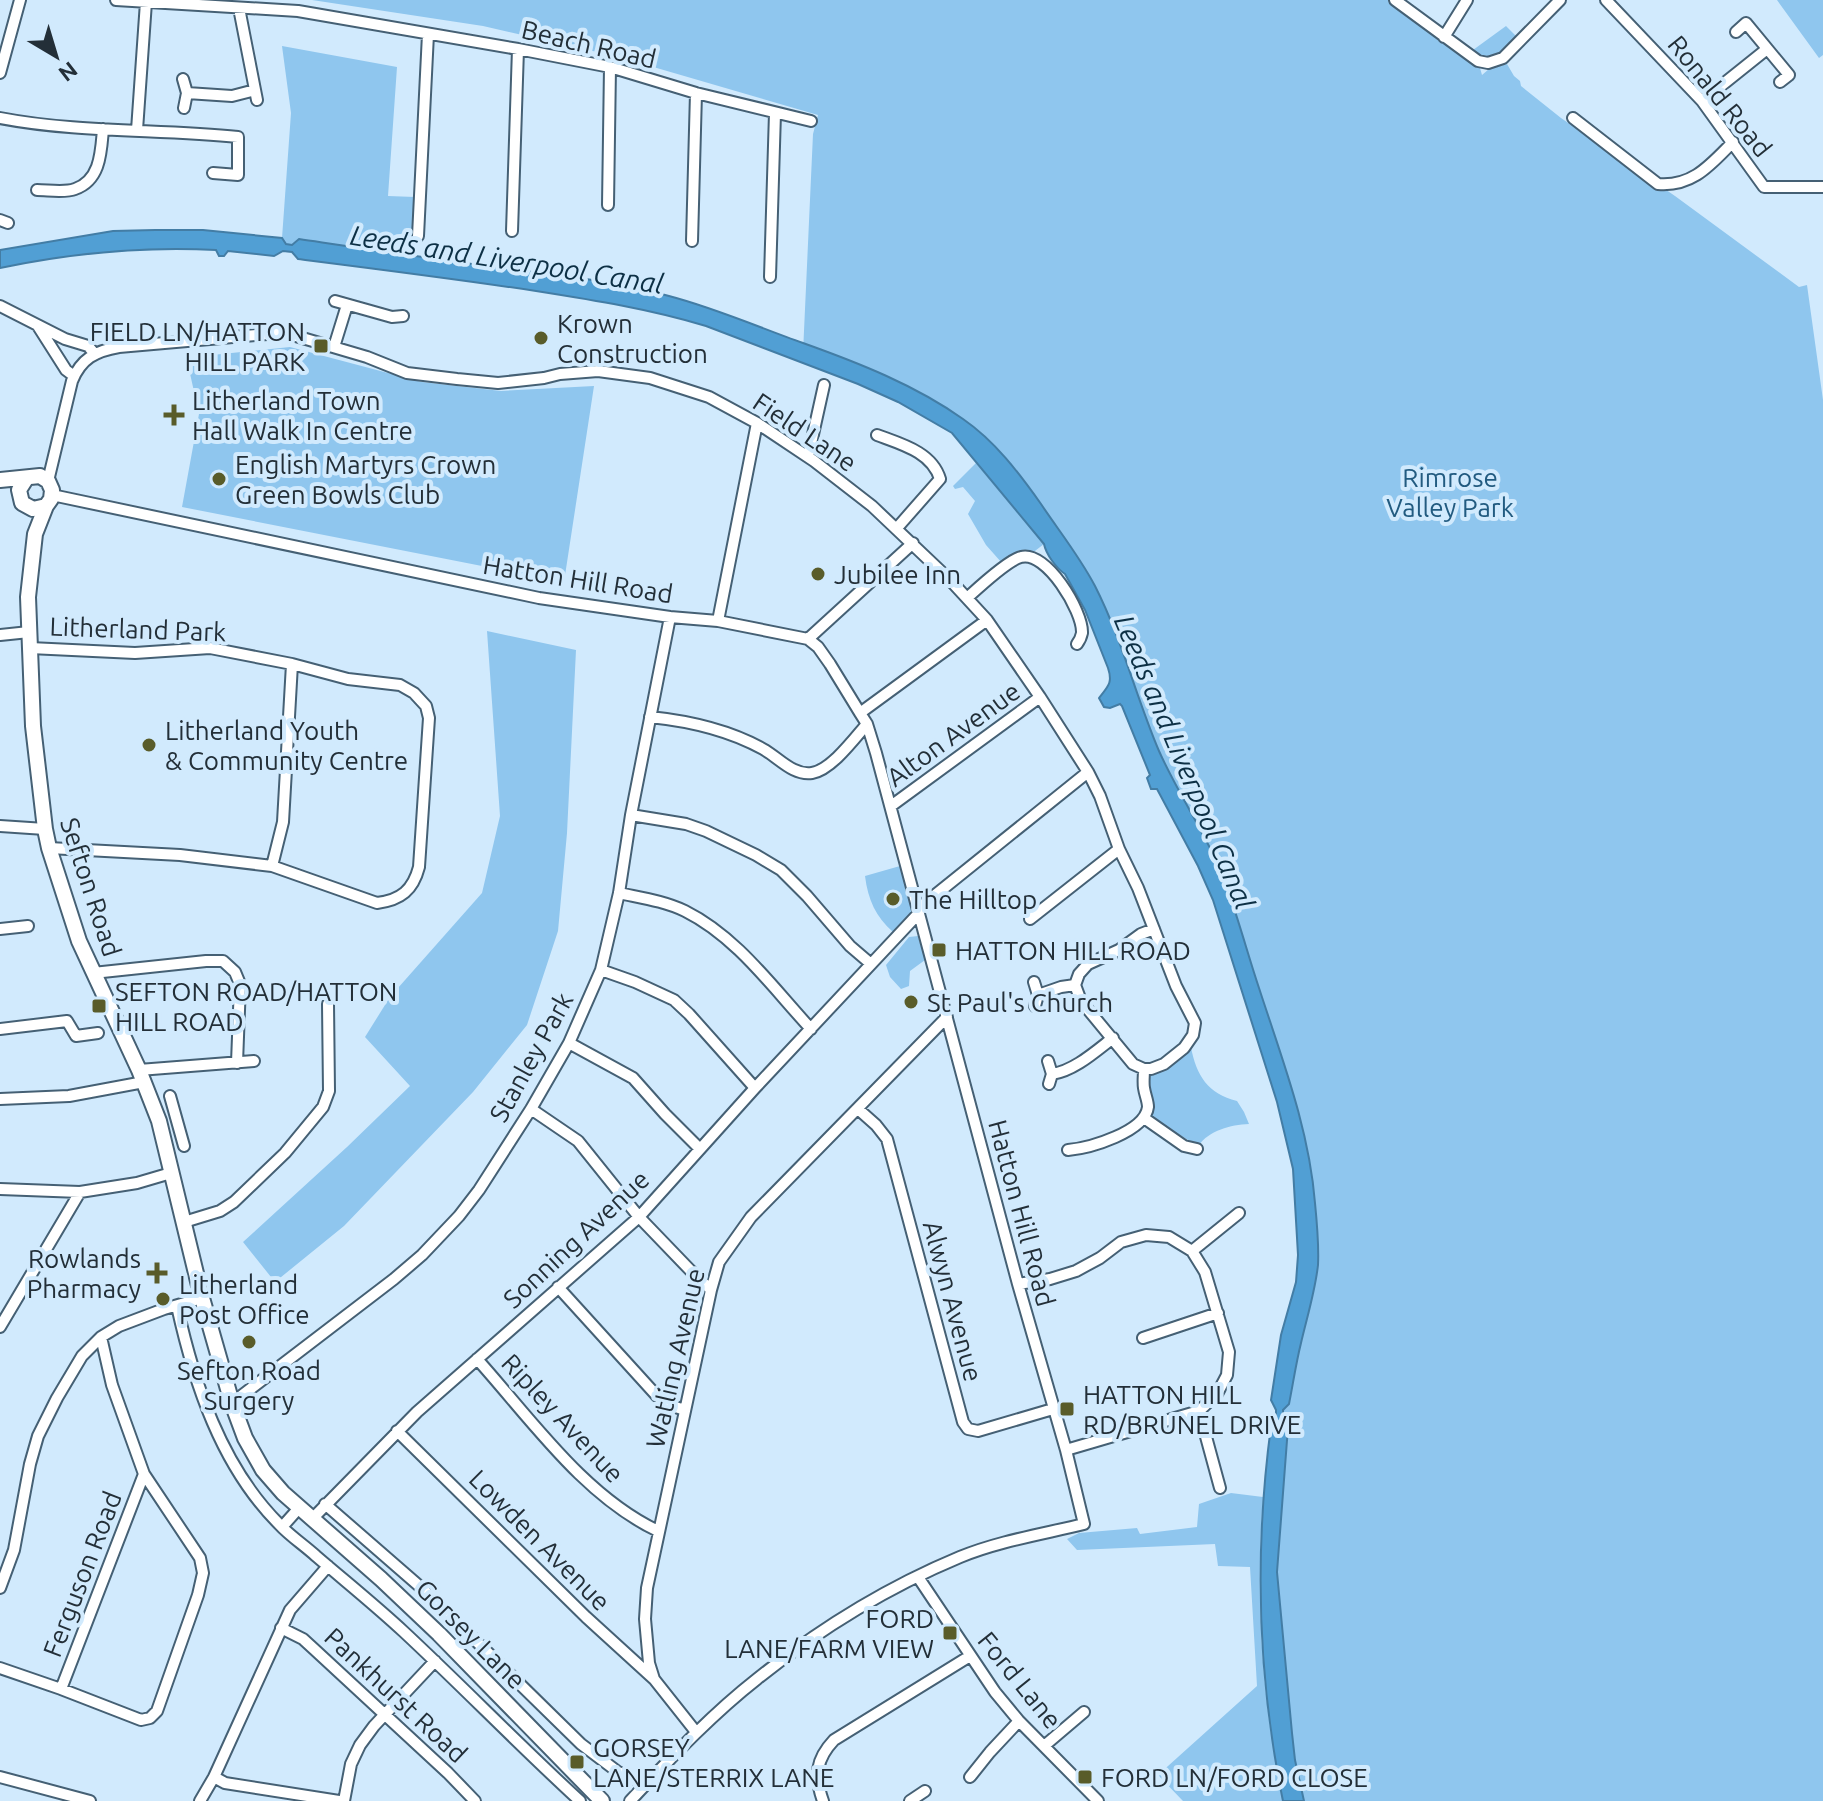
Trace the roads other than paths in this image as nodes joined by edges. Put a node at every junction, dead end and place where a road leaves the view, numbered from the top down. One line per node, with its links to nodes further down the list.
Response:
1 (20, 0): 15 (street)
2 (116, 0): 7 (street, Beach Road)
3 (1395, 0): 11 (street)
4 (1467, 0): 11 (street)
5 (1560, 0): 11 (street)
6 (1606, 0): 20 (street, Ronald Road)
7 (153, 1): 8 (street, Beach Road); 27 (street)
8 (239, 8): 10 (street, Beach Road); 18 (street)
9 (1736, 32): 13 (street)
10 (428, 34): 12 (street, Beach Road); 34 (street)
11 (1444, 37)
12 (518, 49): 14 (street, Beach Road); 33 (street)
13 (1767, 49): 17 (street); 20 (street)
14 (610, 67): 19 (street, Beach Road); 32 (street)
15 (0, 73)
16 (183, 79): 18 (street)
17 (1780, 82)
18 (187, 93): 21 (street)
19 (696, 93): 22 (street, Beach Road); 35 (street)
20 (1702, 101): 28 (street, Ronald Road)
21 (184, 108)
22 (775, 113): 25 (street, Beach Road); 36 (street)
23 (0, 118): 26 (street)
24 (1573, 118): 28 (street)
25 (811, 121)
26 (103, 129): 27 (street); 31 (street)
27 (137, 130): 29 (street)
28 (1733, 142): 30 (street, Ronald Road)
29 (213, 173)
30 (1823, 187)
31 (37, 190)
32 (608, 205)
33 (512, 231)
34 (418, 236)
35 (692, 241)
36 (770, 277)
37 (335, 301): 38 (street)
38 (347, 305): 40 (street); 42 (street)
39 (0, 306): 41 (street)
40 (403, 316)
41 (34, 322): 43 (street); 44 (street)
42 (334, 347): 43 (street, Field Lane); 46 (street, Field Lane)
43 (94, 353): 44 (street)
44 (74, 376): 51 (street)
45 (824, 385): 48 (street)
46 (757, 423): 48 (street, Field Lane); 60 (street)
47 (877, 435): 54 (street)
48 (808, 457): 54 (street, Field Lane)
49 (26, 479): 50 (main road); 51 (main road); 52 (main road)
50 (0, 482): 52 (main road)
51 (49, 494): 53 (main road); 55 (main road); 58 (street, Hatton Hill Road)
52 (19, 495): 53 (main road)
53 (28, 508): 55 (main road)
54 (897, 528): 56 (street, Field Lane)
55 (35, 534): 61 (main road, Sefton Road)
56 (913, 543): 57 (street, Field Lane); 63 (street)
57 (967, 598): 59 (street, Field Lane); 64 (street)
58 (670, 617): 60 (street, Hatton Hill Road); 69 (street, Stanley Park)
59 (987, 620): 67 (street, Field Lane); 68 (street)
60 (718, 621): 63 (street, Hatton Hill Road)
61 (29, 632): 62 (street); 65 (main road, Sefton Road)
62 (0, 635)
63 (808, 639): 68 (street, Hatton Hill Road)
64 (1077, 644)
65 (30, 648): 66 (street, Litherland Park); 75 (main road, Sefton Road)
66 (292, 664): 78 (street); 78 (street, Litherland Park)
67 (1040, 697): 71 (street, Field Lane); 72 (street, Alton Avenue)
68 (860, 713): 70 (street, Hatton Hill Road)
69 (650, 717): 70 (street); 73 (street, Stanley Park)
70 (867, 724): 72 (street, Hatton Hill Road)
71 (1088, 772): 77 (street, Field Lane); 80 (street, Sonning Avenue)
72 (891, 806): 80 (street, Hatton Hill Road)
73 (631, 815): 79 (street, Stanley Park); 85 (street)
74 (0, 826): 75 (street)
75 (45, 829): 76 (main road, Sefton Road)
76 (49, 848): 78 (street, Litherland Park); 87 (main road, Sefton Road)
77 (1119, 849): 81 (street); 84 (street, Field Lane)
78 (272, 866)
79 (619, 893): 86 (street, Stanley Park); 93 (street)
80 (919, 910): 85 (street, Sonning Avenue); 91 (street, Hatton Hill Road)
81 (1030, 919)
82 (28, 926): 83 (street)
83 (0, 929)
84 (1154, 929): 89 (street); 100 (street, Field Lane)
85 (871, 964): 93 (street, Sonning Avenue)
86 (601, 970): 96 (street, Stanley Park); 102 (street)
87 (93, 973): 99 (street); 101 (main road, Sefton Road)
88 (1034, 982): 89 (street)
89 (1075, 985): 95 (street)
90 (328, 1004): 119 (street)
91 (947, 1017): 106 (street, Watling Avenue); 122 (street, Hatton Hill Road)
92 (0, 1029): 94 (street)
93 (811, 1029): 102 (street, Sonning Avenue)
94 (98, 1033)
95 (1113, 1038): 98 (street); 100 (street)
96 (569, 1043): 105 (street, Stanley Park); 111 (street)
97 (254, 1061): 99 (street)
98 (1048, 1061)
99 (237, 1063): 101 (street)
100 (1144, 1069): 108 (street)
101 (142, 1076): 104 (street); 109 (main road, Sefton Road)
102 (755, 1088): 111 (street, Sonning Avenue)
103 (170, 1096): 107 (street)
104 (0, 1099)
105 (531, 1109): 118 (street); 132 (street, Stanley Park)
106 (858, 1109): 124 (street, Watling Avenue); 133 (street, Alwyn Avenue)
107 (175, 1116): 109 (street); 110 (street)
108 (1144, 1118): 112 (street); 113 (street)
109 (159, 1121): 114 (main road, Sefton Road)
110 (184, 1146)
111 (700, 1149): 118 (street, Sonning Avenue)
112 (1197, 1149)
113 (1068, 1150)
114 (171, 1173): 116 (street); 119 (main road, Sefton Road)
115 (0, 1189): 116 (street)
116 (80, 1192): 128 (street)
117 (1239, 1213): 121 (street)
118 (639, 1217): 123 (street, Sonning Avenue); 124 (street)
119 (184, 1222): 120 (main road, Sefton Road)
120 (188, 1239): 125 (main road, Gorsey Lane)
121 (1192, 1251): 122 (street); 127 (street)
122 (1018, 1284): 133 (street, Hatton Hill Road)
123 (558, 1287): 131 (street, Sonning Avenue); 134 (street)
124 (711, 1290): 134 (street, Watling Avenue)
125 (202, 1298): 126 (street); 132 (main road, Gorsey Lane)
126 (177, 1306): 129 (street); 143 (street, Gorsey Lane)
127 (1218, 1313): 130 (street); 135 (street)
128 (0, 1327)
129 (101, 1337): 138 (street); 147 (street)
130 (1143, 1338)
131 (477, 1359): 136 (street, Sonning Avenue); 144 (street, Ripley Avenue)
132 (232, 1403): 141 (main road, Gorsey Lane)
133 (1053, 1409): 137 (street, Hatton Hill Road)
134 (685, 1410): 144 (street, Watling Avenue)
135 (1199, 1411): 137 (street); 139 (street)
136 (397, 1431): 140 (street, Sonning Avenue); 152 (street, Lowden Avenue)
137 (1066, 1450): 146 (street, Hatton Hill Road)
138 (144, 1474): 153 (street, Ferguson Road); 153 (street)
139 (1220, 1488)
140 (325, 1504): 142 (street, Sonning Avenue); 162 (street)
141 (299, 1508): 142 (main road, Gorsey Lane); 143 (street)
142 (312, 1519): 172 (main road, Gorsey Lane)
143 (282, 1527): 145 (street, Gorsey Lane)
144 (658, 1531): 152 (street, Watling Avenue)
145 (328, 1566): 148 (street); 150 (street, Gorsey Lane)
146 (918, 1577): 149 (street, Ford Lane); 157 (street)
147 (0, 1588)
148 (281, 1628): 155 (street, Pankhurst Road); 160 (street)
149 (970, 1656): 156 (street, Ford Lane); 174 (street)
150 (435, 1661): 155 (street); 171 (street, Gorsey Lane)
151 (0, 1668): 153 (street)
152 (654, 1679): 157 (street, Watling Avenue)
153 (61, 1689)
154 (1084, 1712): 158 (street)
155 (386, 1715): 164 (street, Pankhurst Road); 169 (street)
156 (1019, 1721): 158 (street, Ford Lane); 161 (street)
157 (696, 1732): 162 (street)
158 (1044, 1746): 175 (street, Ford Lane)
159 (0, 1777): 167 (street)
160 (214, 1777): 165 (street); 168 (street)
161 (970, 1777)
162 (649, 1781): 173 (street)
163 (925, 1791): 166 (street)
164 (467, 1796): 170 (street, Pankhurst Road)
165 (298, 1798): 169 (street)
166 (906, 1799)
167 (90, 1801)
168 (200, 1801)
169 (342, 1801)
170 (475, 1801)
171 (580, 1801)
172 (602, 1801)
173 (630, 1801)
174 (823, 1801)
175 (1098, 1801)

